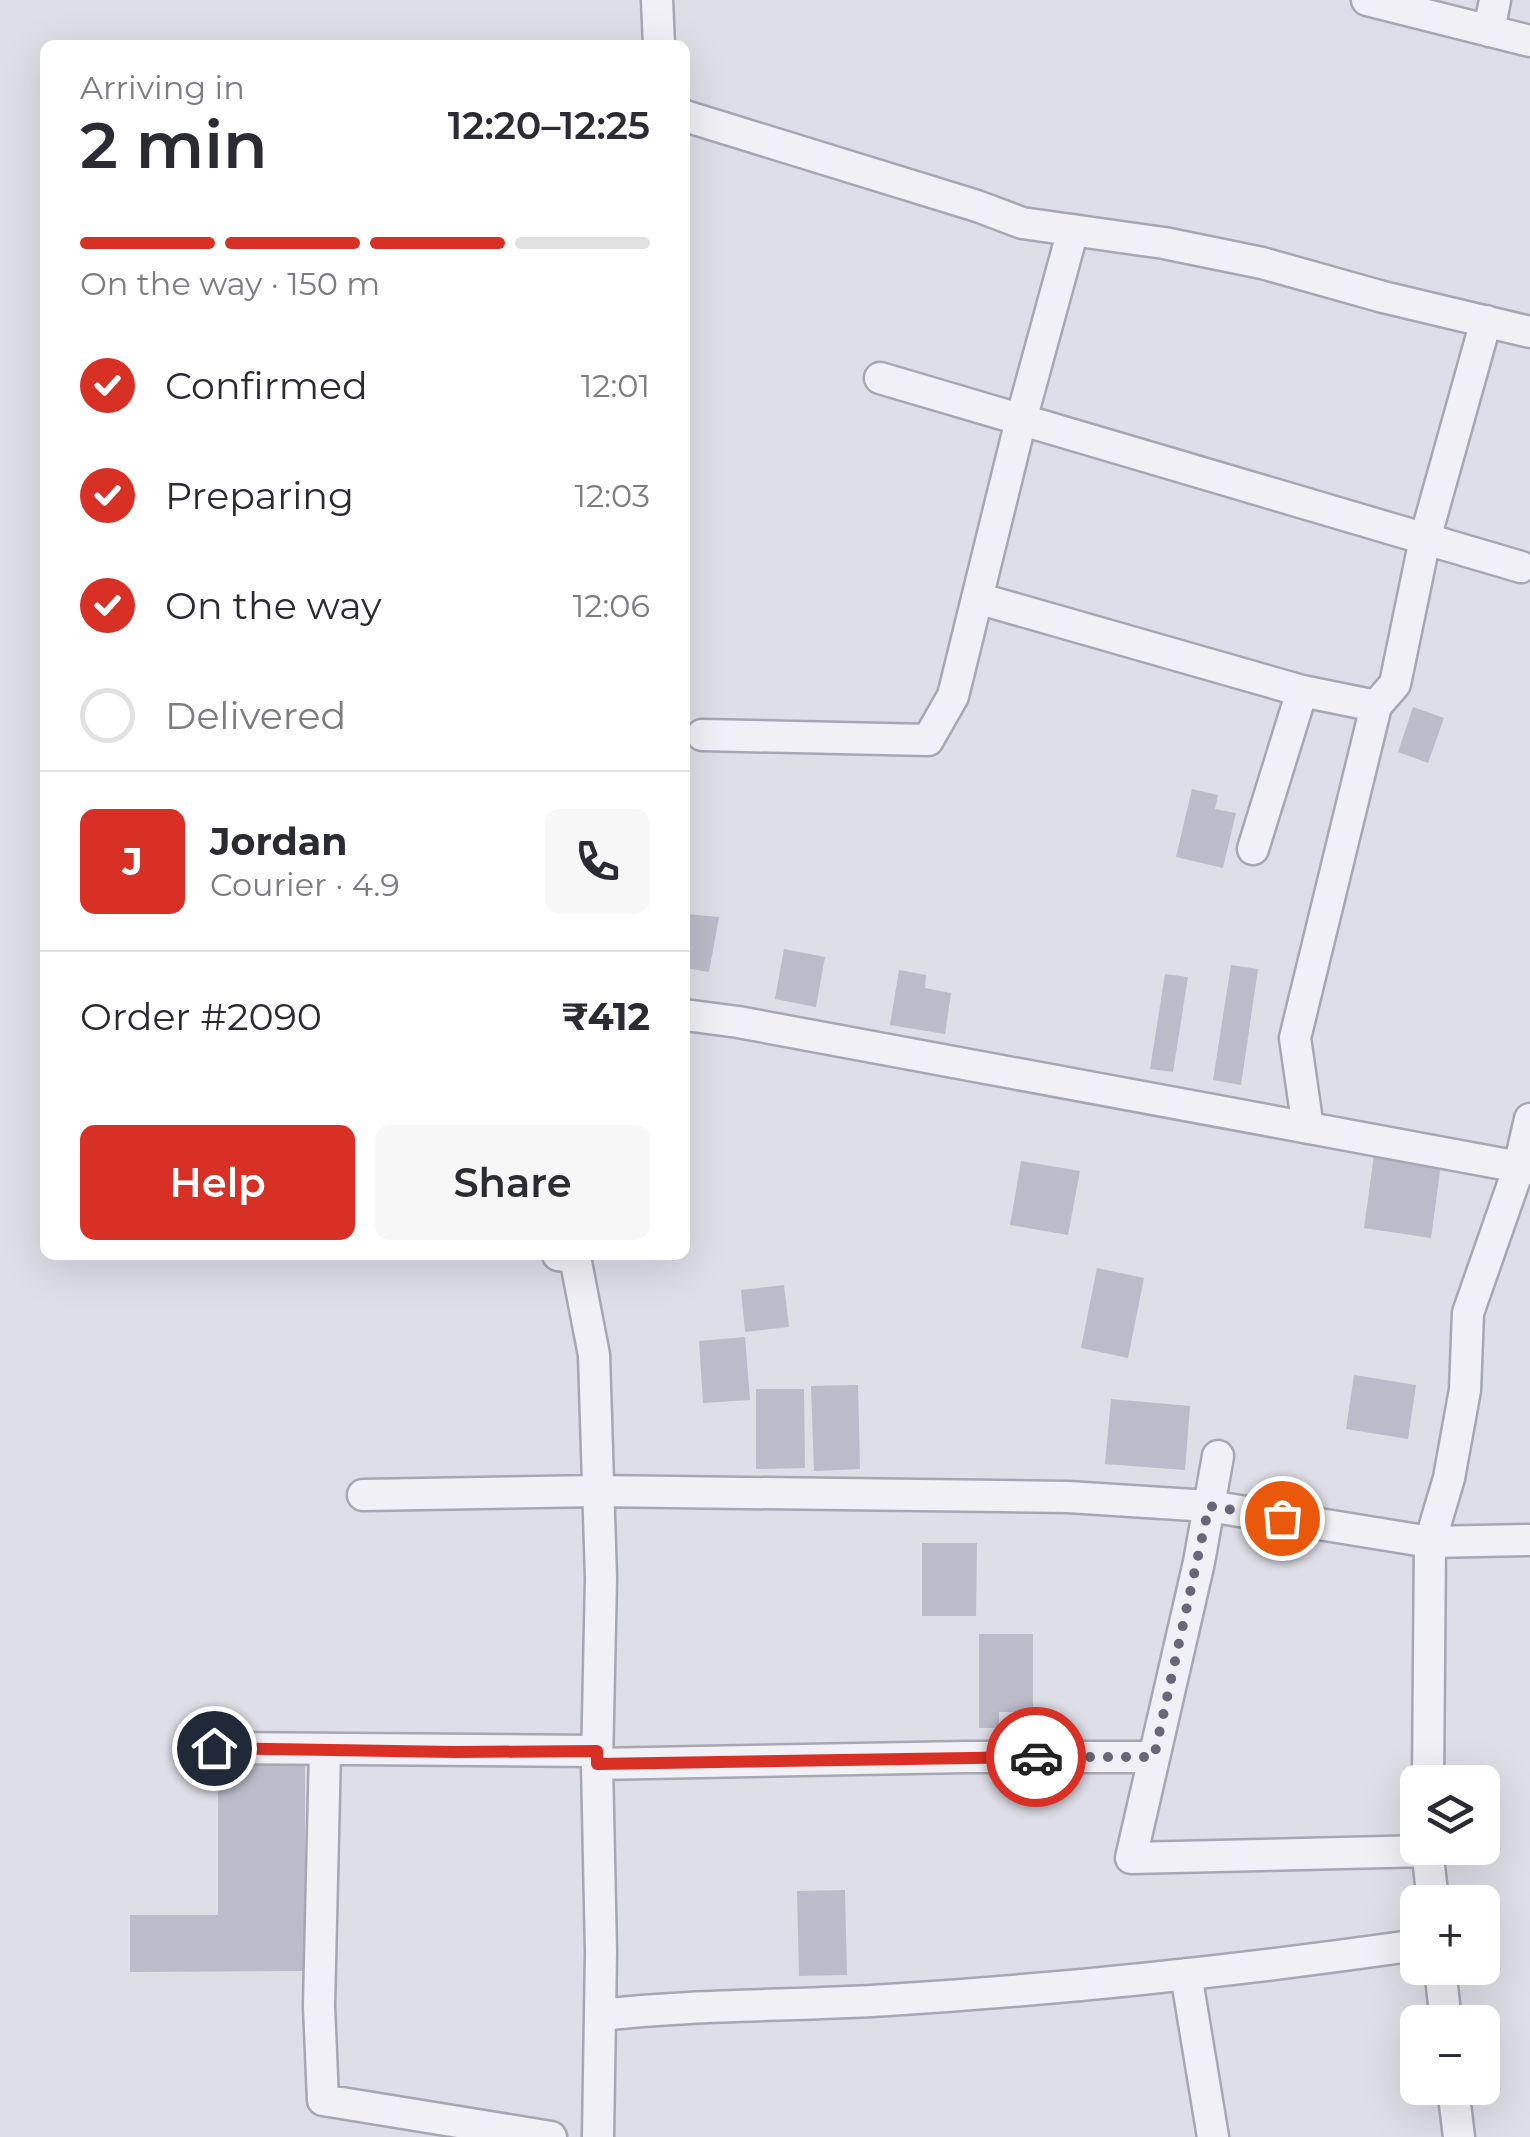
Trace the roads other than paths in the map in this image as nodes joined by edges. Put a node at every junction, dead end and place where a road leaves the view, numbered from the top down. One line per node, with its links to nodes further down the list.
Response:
1 (657, 0): 5 (street)
2 (1367, 0): 4 (street)
3 (1495, 0): 4 (street)
4 (1489, 31): 6 (street)
5 (660, 40)
6 (1530, 41)
7 (690, 118): 8 (street)
8 (1072, 230): 9 (street); 12 (street)
9 (1486, 321): 10 (street); 13 (street)
10 (1530, 332)
11 (880, 378): 12 (street)
12 (1021, 420): 13 (street); 15 (street)
13 (1425, 539): 14 (street); 17 (street)
14 (1522, 567)
15 (977, 598): 16 (street); 18 (street)
16 (1302, 691): 17 (street); 19 (street)
17 (1376, 706): 22 (street)
18 (702, 735)
19 (1252, 849)
20 (690, 1016): 22 (street)
21 (1530, 1119): 23 (street)
22 (1308, 1128): 23 (street)
23 (1525, 1168): 30 (street)
24 (576, 1260): 26 (street)
25 (1218, 1456): 28 (street)
26 (597, 1491): 27 (street); 28 (street); 33 (street)
27 (363, 1494)
28 (1209, 1506): 30 (street); 34 (street)
29 (1530, 1540): 30 (street)
30 (1430, 1542): 35 (street)
31 (214, 1748): 32 (street)
32 (325, 1750): 33 (street); 41 (street)
33 (597, 1757): 34 (street); 39 (street)
34 (1154, 1757): 36 (street)
35 (1428, 1765)
36 (1400, 1850)
37 (1400, 1947): 38 (street)
38 (1186, 1974): 39 (street); 43 (street)
39 (600, 2015): 42 (street)
40 (1456, 2105): 44 (street)
41 (550, 2137)
42 (598, 2137)
43 (1213, 2137)
44 (1459, 2137)

